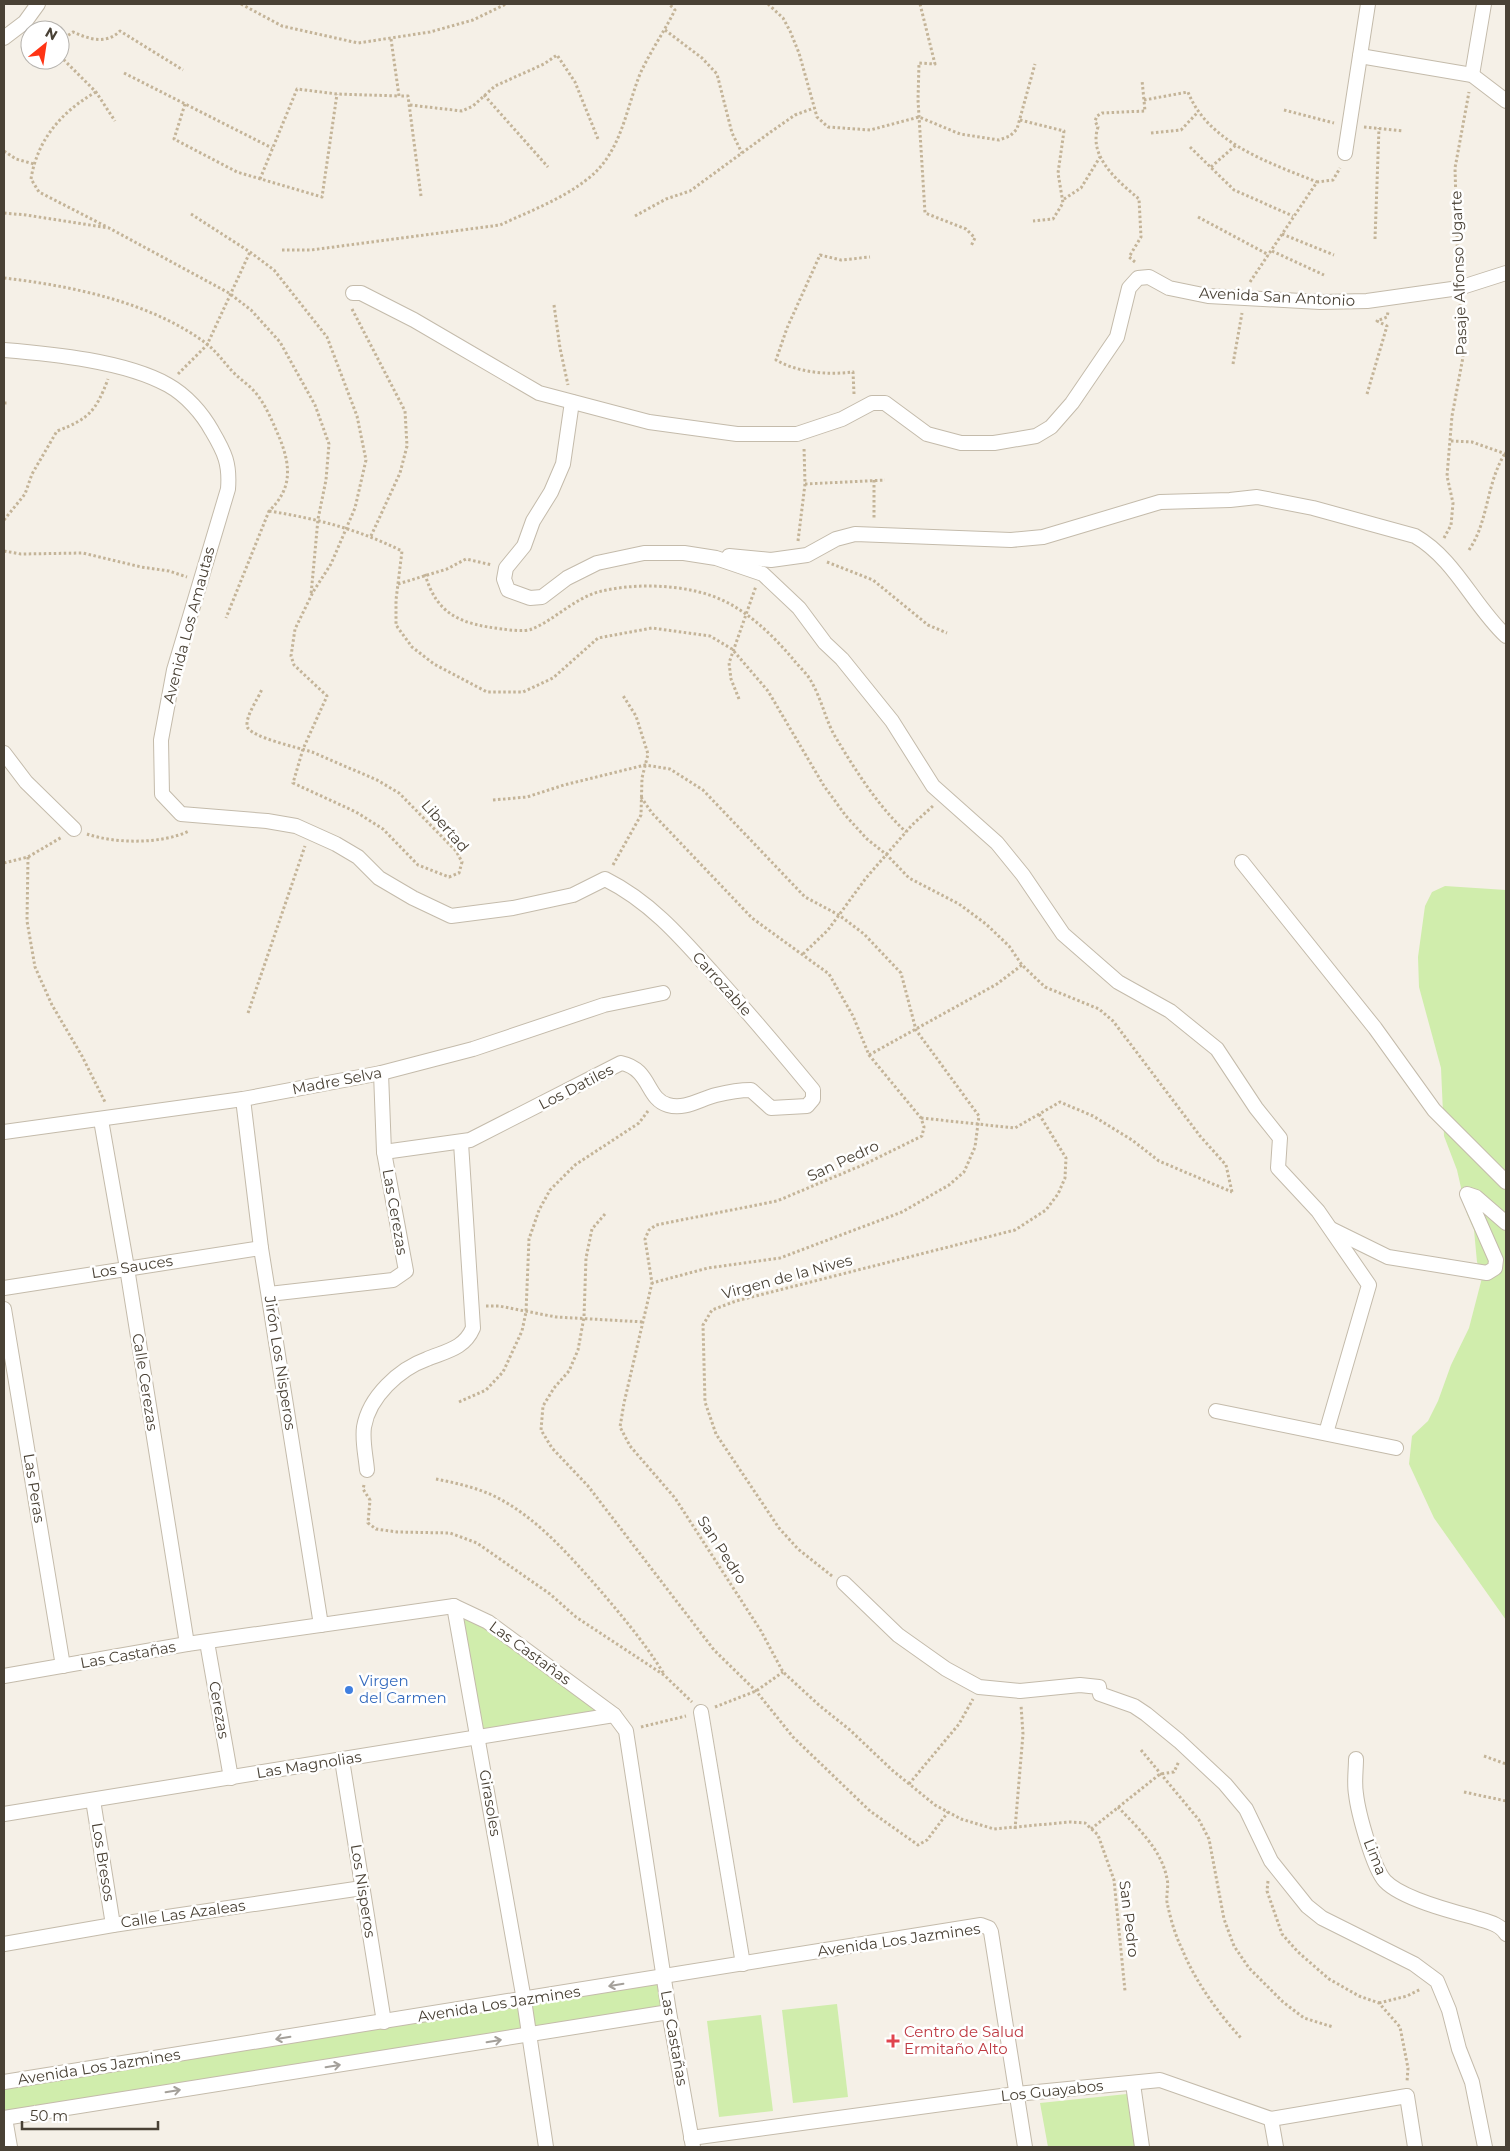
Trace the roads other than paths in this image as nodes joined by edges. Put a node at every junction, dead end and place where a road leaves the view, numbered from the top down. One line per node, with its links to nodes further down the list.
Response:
1 (38, 4): 4 (street)
2 (1368, 4): 5 (street)
3 (1484, 4): 6 (street)
4 (4, 38)
5 (1360, 56): 6 (street); 8 (street)
6 (1472, 75): 7 (street)
7 (1506, 101)
8 (1345, 153)
9 (1506, 273): 12 (street, Avenida San Antonio)
10 (353, 293): 12 (street)
11 (4, 350): 18 (street, Avenida Los Amautas)
12 (572, 402): 13 (street)
13 (684, 553): 14 (street); 29 (street)
14 (1506, 636)
15 (4, 753): 16 (street)
16 (74, 829)
17 (1242, 862): 27 (street)
18 (605, 879): 22 (street, Carrozable)
19 (663, 993): 20 (street, Madre Selva)
20 (381, 1073): 21 (street, Madre Selva); 26 (street, Las Cerezas)
21 (243, 1099): 23 (street, Madre Selva); 30 (street, Jirón Los Nisperos)
22 (658, 1099): 25 (street, Los Datiles)
23 (107, 1119): 24 (street, Madre Selva); 31 (street, Calle Cerezas)
24 (4, 1132)
25 (461, 1142): 26 (street, Los Datiles); 38 (street)
26 (384, 1152): 33 (street, Las Cerezas)
27 (1506, 1182)
28 (1506, 1223): 29 (street)
29 (1330, 1229): 36 (street)
30 (261, 1248): 31 (street, Los Sauces); 33 (street, Jirón Los Nisperos)
31 (127, 1268): 32 (street, Los Sauces); 43 (street, Calle Cerezas)
32 (4, 1288)
33 (269, 1294): 41 (street, Jirón Los Nisperos)
34 (4, 1309): 44 (street, Las Peras)
35 (1216, 1411): 36 (street)
36 (1326, 1434): 37 (street)
37 (1396, 1448)
38 (367, 1470)
39 (844, 1583): 76 (street)
40 (454, 1606): 41 (street, Las Castañas); 47 (street, Las Castañas); 48 (street, Girasoles)
41 (321, 1625): 42 (street, Las Castañas)
42 (207, 1642): 43 (street, Las Castañas); 51 (street, Cerezas)
43 (187, 1644): 44 (street, Las Castañas)
44 (63, 1666): 45 (street, Las Castañas)
45 (4, 1676)
46 (702, 1712): 58 (street)
47 (614, 1715): 48 (street, Las Magnolias); 59 (street, Las Castañas)
48 (478, 1738): 50 (street, Las Magnolias); 60 (street, Girasoles)
49 (1356, 1759): 56 (street, Lima)
50 (342, 1760): 51 (street, Las Magnolias); 54 (street, Los Nisperos)
51 (231, 1778): 52 (street, Las Magnolias)
52 (93, 1800): 53 (street, Las Magnolias); 55 (street, Los Bresos)
53 (4, 1814)
54 (362, 1888): 55 (street, Calle Las Azaleas); 62 (street, Los Nisperos)
55 (113, 1925): 57 (street, Calle Las Azaleas)
56 (1506, 1934)
57 (4, 1944)
58 (743, 1964): 59 (street, Avenida Los Jazmines); 66 (street, Avenida Los Jazmines)
59 (664, 1978): 60 (street, Avenida Los Jazmines, one-way to 60); 61 (street, Las Castañas)
60 (524, 2000): 62 (street, Avenida Los Jazmines); 63 (street)
61 (669, 2012): 63 (street); 69 (street, Las Castañas)
62 (384, 2022): 64 (street, Avenida Los Jazmines, one-way to 64)
63 (530, 2035): 67 (street, one-way to 63); 71 (street)
64 (4, 2082)
65 (1133, 2084): 66 (street, Los Guayabos); 68 (street, Los Guayabos); 73 (street)
66 (1016, 2094): 69 (street, Los Guayabos); 72 (street)
67 (4, 2118): 70 (street)
68 (1271, 2119): 74 (street); 75 (street, Los Guayabos)
69 (692, 2143)
70 (10, 2147)
71 (546, 2147)
72 (1025, 2147)
73 (1142, 2147)
74 (1276, 2147)
75 (1415, 2147)
76 (1485, 2147)

